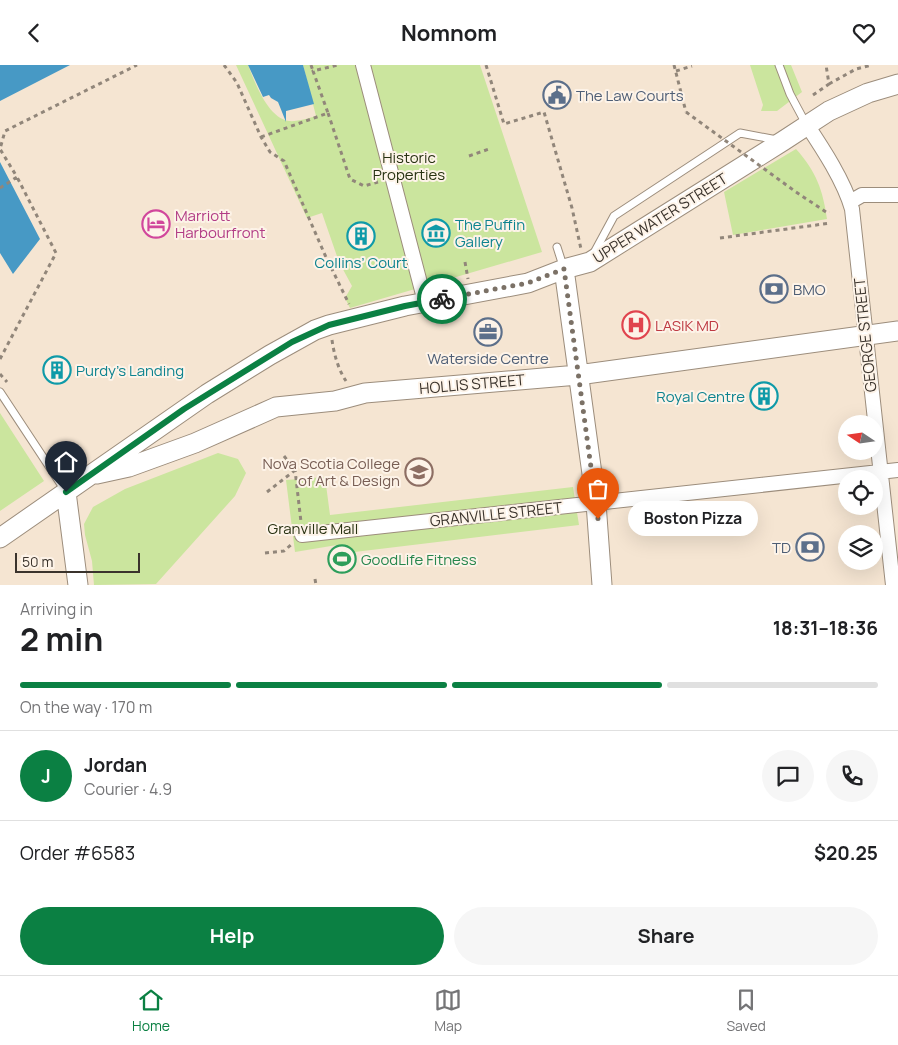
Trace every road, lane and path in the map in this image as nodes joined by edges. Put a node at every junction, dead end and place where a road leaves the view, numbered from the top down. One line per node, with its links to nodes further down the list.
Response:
1 (137, 65): 24 (path)
2 (224, 65): 19 (path)
3 (311, 65): 12 (path)
4 (338, 65): 12 (path)
5 (363, 65): 25 (street)
6 (486, 65): 33 (path)
7 (674, 65): 13 (path)
8 (778, 65): 18 (lane)
9 (826, 65): 14 (path)
10 (872, 65): 14 (path)
11 (692, 66): 13 (path)
12 (313, 71): 17 (path)
13 (676, 71): 29 (path, bridge)
14 (829, 84): 16 (path)
15 (898, 84): 18 (street, UPPER WATER STREET)
16 (813, 95)
17 (328, 113): 19 (path); 25 (path)
18 (807, 125): 20 (street, UPPER WATER STREET); 28 (street, GEORGE STREET)
19 (261, 137): 36 (path)
20 (775, 140): 23 (path); 33 (street, UPPER WATER STREET); 33 (lane)
21 (489, 149): 22 (path)
22 (469, 156)
23 (735, 159)
24 (17, 177): 26 (path); 40 (path)
25 (393, 177): 35 (street)
26 (0, 188)
27 (898, 195): 28 (street)
28 (850, 201): 39 (street, GEORGE STREET)
29 (830, 212)
30 (831, 223): 31 (path)
31 (720, 238)
32 (557, 247): 34 (lane)
33 (587, 263): 34 (street, UPPER WATER STREET)
34 (564, 269): 35 (street, UPPER WATER STREET); 41 (street)
35 (425, 302): 36 (street, UPPER WATER STREET)
36 (356, 317): 37 (street, UPPER WATER STREET)
37 (329, 325): 43 (path); 49 (street, UPPER WATER STREET)
38 (898, 331): 39 (street, HOLLIS STREET)
39 (865, 335): 41 (street, HOLLIS STREET); 46 (street, GEORGE STREET)
40 (0, 359)
41 (578, 375): 43 (street, HOLLIS STREET); 54 (street)
42 (0, 393): 51 (lane)
43 (365, 393): 49 (street, HOLLIS STREET)
44 (284, 456): 45 (path)
45 (295, 470): 52 (path); 55 (path)
46 (880, 470)
47 (898, 470): 48 (street, GRANVILLE STREET)
48 (883, 472)
49 (91, 475): 51 (street, UPPER WATER STREET)
50 (838, 477): 54 (street, GRANVILLE STREET)
51 (66, 492): 56 (street, UPPER WATER STREET); 60 (street)
52 (267, 492)
53 (883, 500): 63 (street, GEORGE STREET)
54 (596, 503): 55 (street, GRANVILLE STREET); 62 (street)
55 (302, 535)
56 (0, 538)
57 (284, 551): 58 (path)
58 (265, 553)
59 (315, 579): 61 (path)
60 (78, 585)
61 (316, 585)
62 (602, 585)
63 (892, 585)

